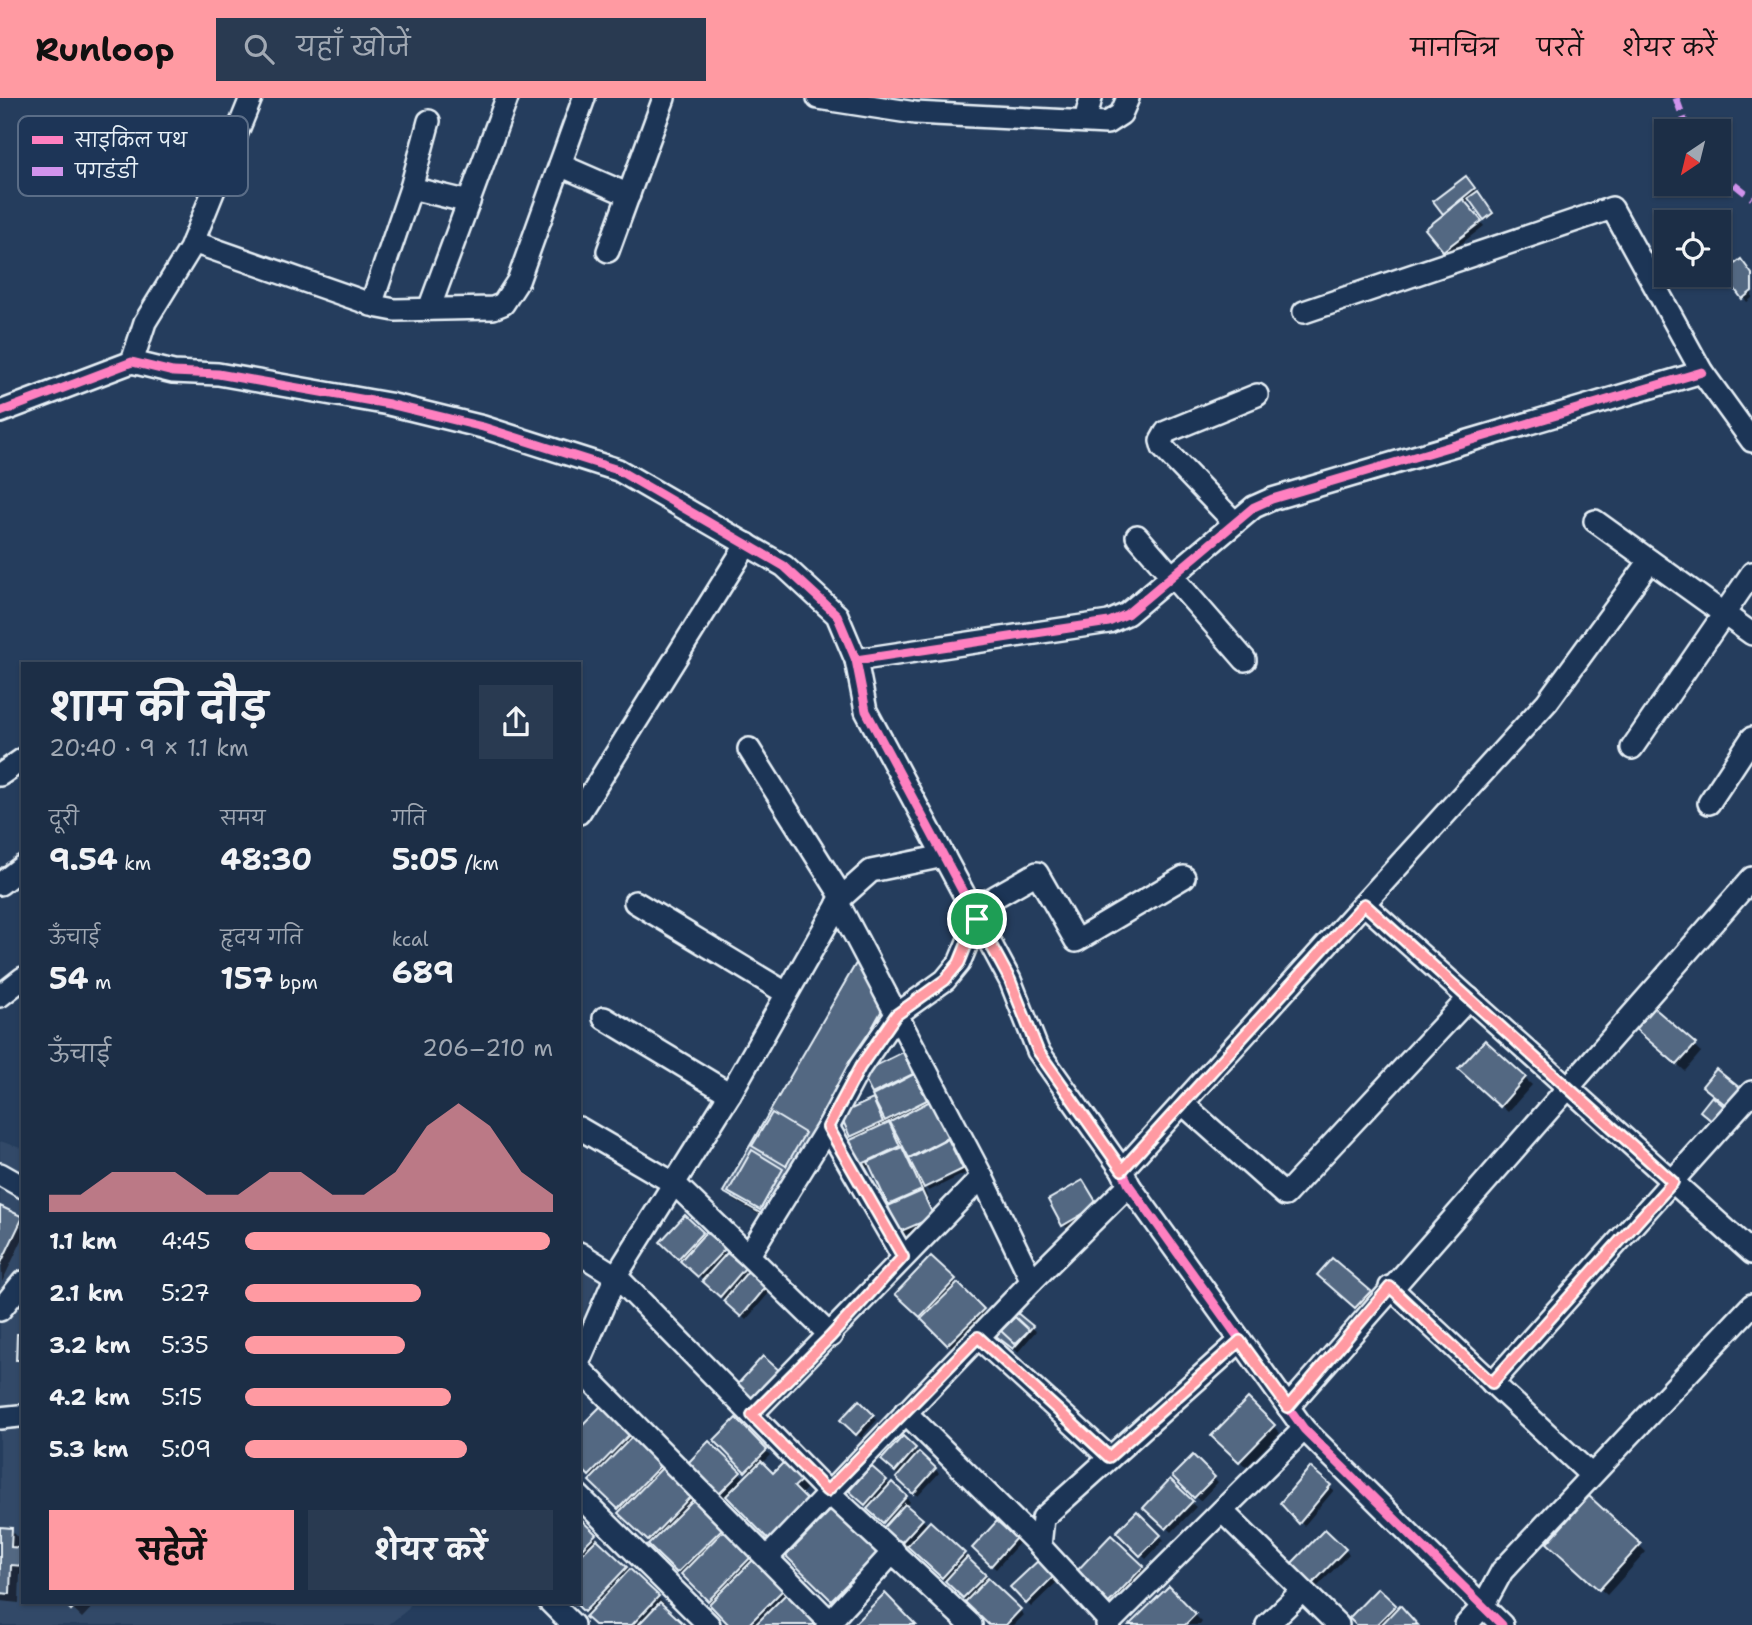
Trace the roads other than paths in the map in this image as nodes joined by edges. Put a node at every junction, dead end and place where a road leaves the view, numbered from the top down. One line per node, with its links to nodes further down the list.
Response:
1 (251, 98): 9 (street)
2 (507, 98): 16 (street)
3 (584, 98): 12 (street)
4 (664, 98): 14 (street)
5 (818, 98): 8 (street)
6 (1091, 98): 11 (street)
7 (1128, 98): 11 (street)
8 (879, 102): 11 (street)
9 (244, 116)
10 (429, 121): 13 (street)
11 (1085, 121)
12 (559, 165): 14 (street); 20 (street)
13 (411, 188): 16 (street); 19 (street)
14 (629, 195): 18 (street)
15 (212, 196): 17 (street)
16 (469, 202): 20 (street)
17 (193, 242): 19 (street); 22 (street)
18 (608, 251)
19 (371, 305): 20 (street)
20 (429, 309)
21 (1304, 312): 23 (street)
22 (132, 362): 25 (street); 30 (street)
23 (1702, 372): 26 (street); 28 (street)
24 (1257, 395): 28 (street)
25 (0, 412)
26 (1752, 441)
27 (1595, 522): 31 (street)
28 (1236, 523): 33 (street)
29 (1137, 536): 33 (street)
30 (747, 544): 36 (street); 44 (street)
31 (1650, 561): 34 (street); 52 (street)
32 (1752, 573): 34 (street)
33 (1171, 576): 36 (street); 37 (street)
34 (1723, 614): 35 (street); 39 (street)
35 (1752, 634)
36 (856, 660): 45 (street)
37 (1245, 660)
38 (1752, 738): 43 (street)
39 (1632, 748)
40 (749, 749): 50 (street)
41 (21, 760): 42 (street)
42 (0, 775)
43 (1709, 803)
44 (581, 810)
45 (944, 856): 50 (street); 53 (street)
46 (21, 868): 49 (street)
47 (1184, 877): 53 (street)
48 (1752, 878): 60 (street)
49 (0, 884)
50 (840, 900): 55 (street); 58 (street)
51 (635, 902): 55 (street)
52 (1364, 904): 57 (street); 63 (street)
53 (974, 915): 58 (street); 68 (street)
54 (21, 980): 56 (street)
55 (786, 993): 62 (street)
56 (0, 996)
57 (1469, 998): 60 (street); 63 (street)
58 (896, 1015): 64 (street); 67 (street)
59 (604, 1018): 62 (street)
60 (1568, 1088): 69 (street); 79 (street)
61 (1752, 1092): 69 (street)
62 (730, 1094): 70 (street)
63 (1182, 1104): 68 (street)
64 (828, 1127): 74 (street); 75 (street)
65 (581, 1129): 70 (street)
66 (0, 1174): 71 (street)
67 (982, 1177): 75 (street); 77 (street)
68 (1126, 1177): 77 (street); 84 (street)
69 (1673, 1182): 72 (street); 87 (street)
70 (676, 1184): 74 (street); 76 (street)
71 (21, 1186)
72 (1752, 1253)
73 (581, 1254): 76 (street)
74 (749, 1255): 82 (street)
75 (903, 1257): 82 (street)
76 (616, 1276): 85 (street); 90 (street)
77 (1032, 1281): 83 (street)
78 (21, 1284): 81 (street)
79 (1390, 1287): 87 (street); 88 (street)
80 (1752, 1305): 93 (street)
81 (0, 1310)
82 (831, 1336): 90 (street)
83 (978, 1337): 89 (street); 92 (street)
84 (1240, 1341): 88 (street); 92 (street)
85 (581, 1356)
86 (581, 1370): 99 (street)
87 (1492, 1383): 93 (street)
88 (1288, 1407): 91 (street)
89 (905, 1412): 94 (street); 97 (street)
90 (752, 1415): 94 (street)
91 (1304, 1429): 96 (street); 102 (street)
92 (1109, 1457): 97 (street)
93 (1591, 1475): 102 (street)
94 (827, 1491): 98 (street); 99 (street)
95 (581, 1498): 107 (street)
96 (1222, 1511): 100 (street); 105 (street)
97 (1040, 1546): 105 (street)
98 (894, 1551): 103 (street); 104 (street)
99 (768, 1557): 104 (street)
100 (1302, 1591): 108 (street); 109 (street)
101 (552, 1604): 106 (street)
102 (1483, 1606): 110 (street); 111 (street)
103 (960, 1621)
104 (828, 1623)
105 (1109, 1623)
106 (573, 1625)
107 (709, 1625)
108 (1267, 1625)
109 (1338, 1625)
110 (1466, 1625)
111 (1502, 1625)

